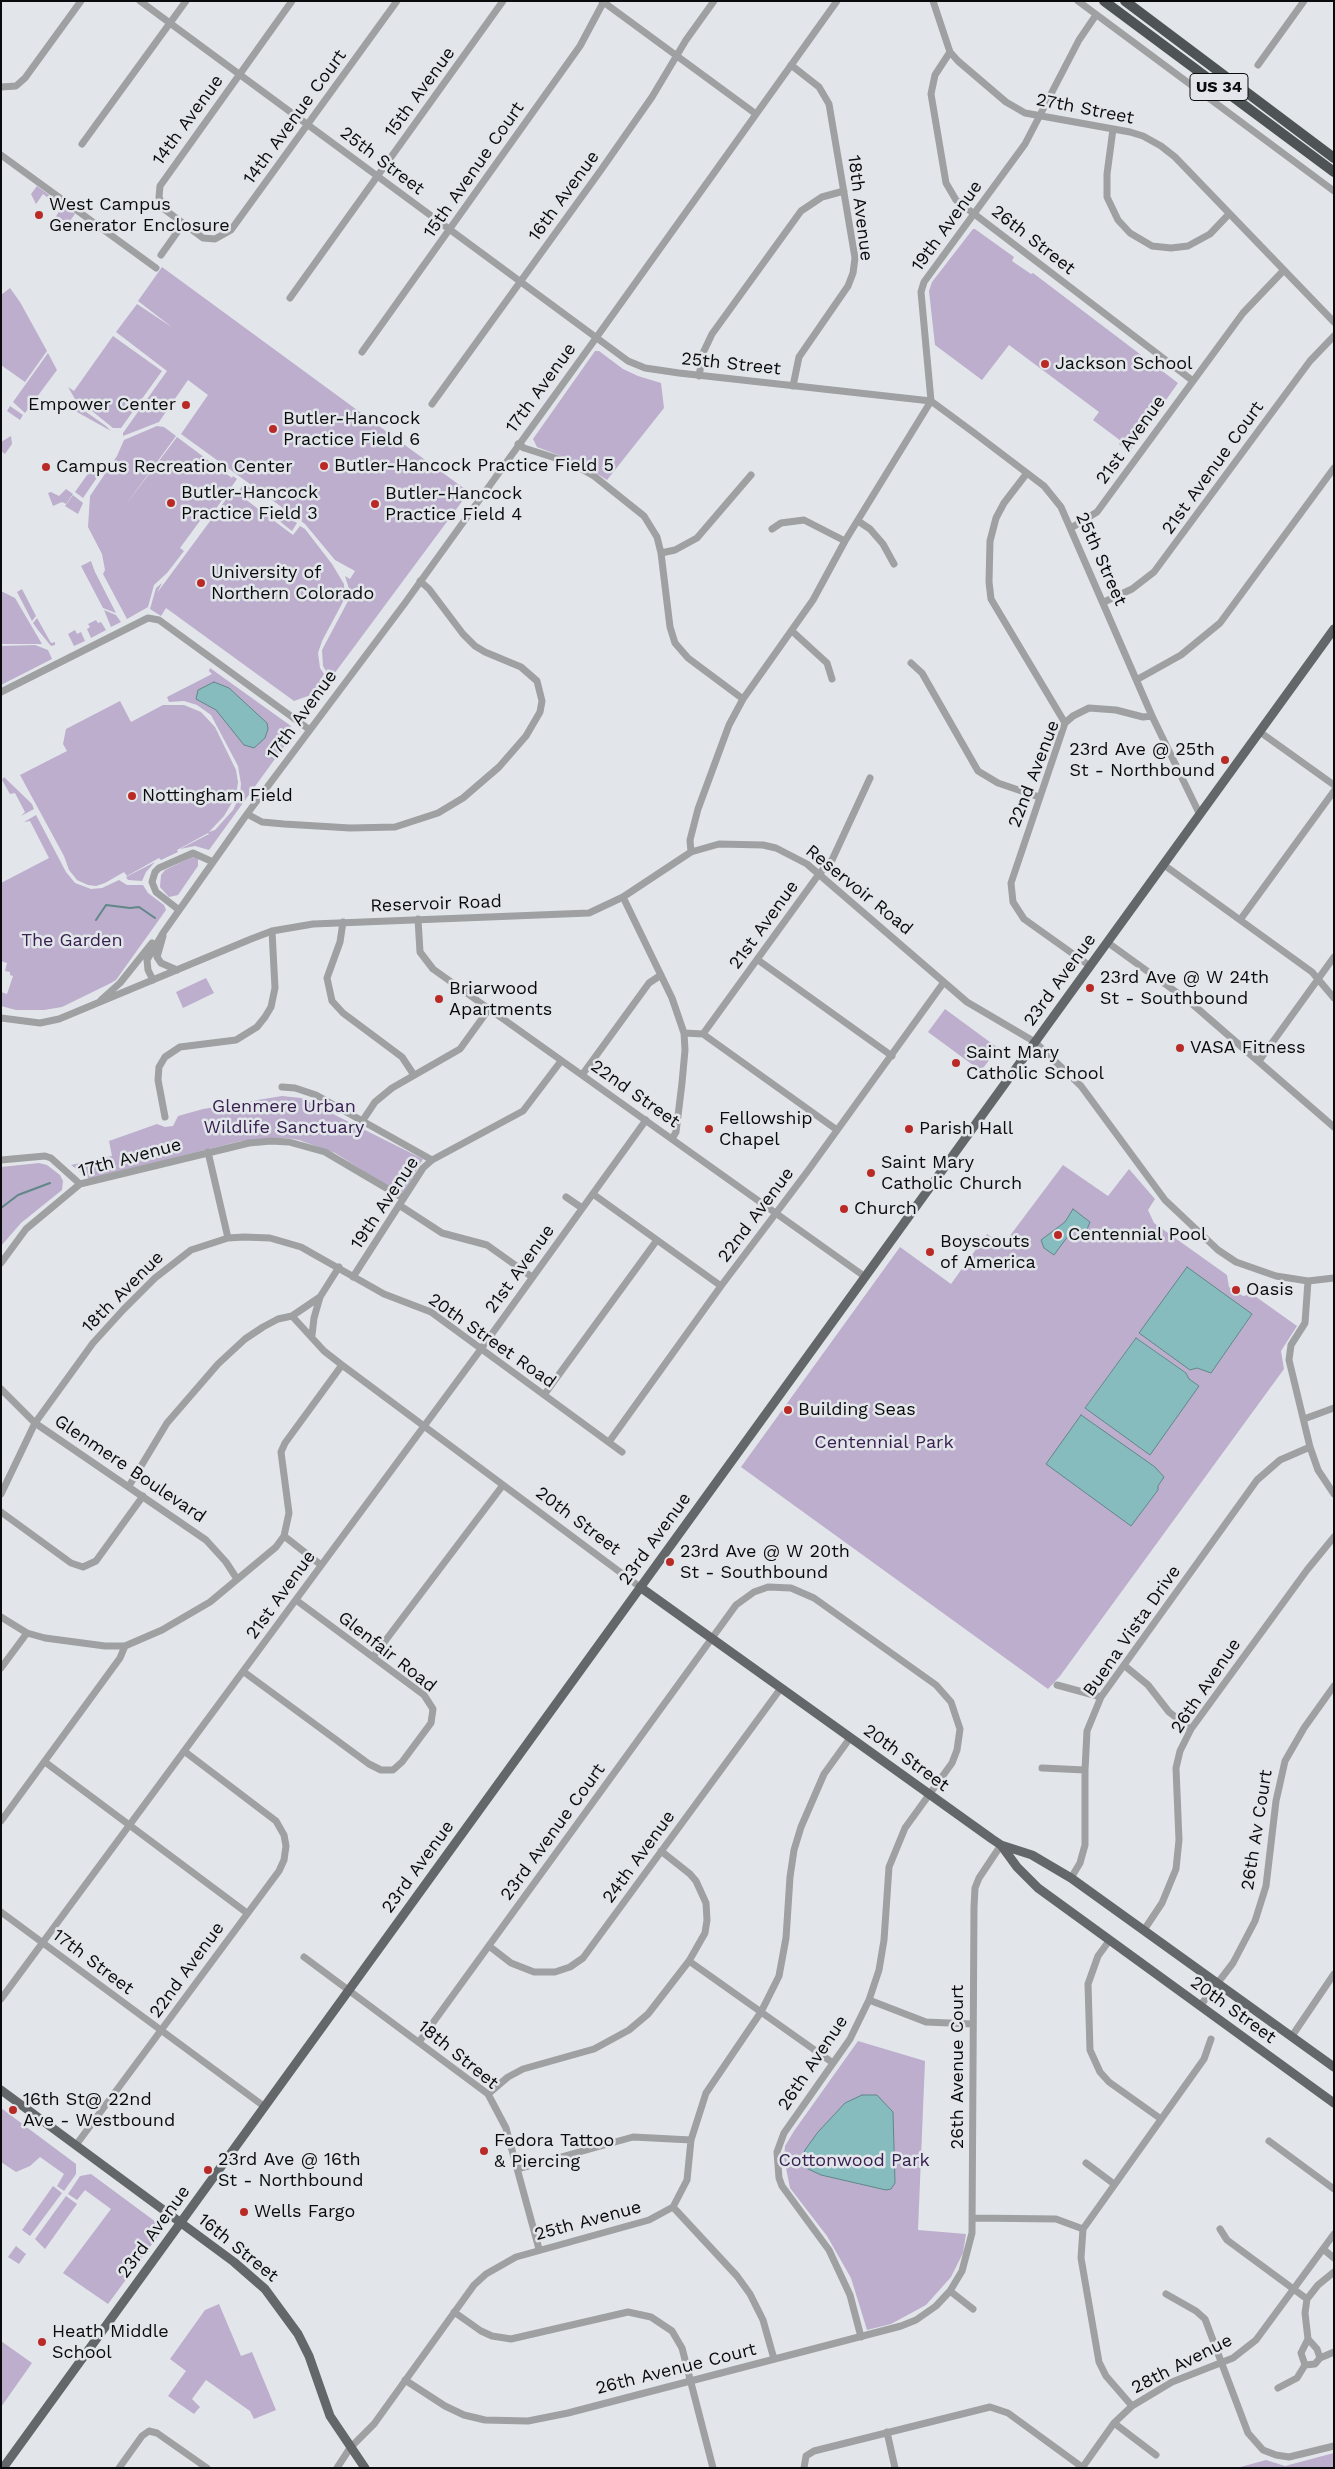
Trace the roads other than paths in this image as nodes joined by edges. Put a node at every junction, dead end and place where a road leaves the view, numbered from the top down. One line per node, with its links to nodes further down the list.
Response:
1 (81, 1): 22 (street)
2 (140, 1): 16 (street, 25th Street)
3 (186, 1): 16 (street)
4 (292, 1): 21 (street, 14th Avenue)
5 (397, 1): 26 (street, 14th Avenue Court)
6 (503, 1): 33 (street, 15th Avenue)
7 (714, 1): 18 (street, 16th Avenue)
8 (837, 1): 19 (street, 17th Avenue)
9 (933, 1): 17 (street, 27th Street)
10 (1078, 1): 15 (street)
11 (1104, 1): 32 (highway, US 34)
12 (1125, 1): 23 (highway, US 34)
13 (1304, 1): 20 (street)
14 (603, 2): 18 (street); 39 (street, 15th Avenue Court)
15 (1096, 15): 25 (street, 19th Avenue); 35 (street)
16 (170, 24): 21 (street, 25th Street); 28 (street)
17 (950, 52): 25 (street, 27th Street); 36 (street, 26th Street)
18 (676, 56): 24 (street); 43 (street, 16th Avenue)
19 (791, 65): 24 (street, 17th Avenue); 34 (street, 18th Avenue)
20 (1258, 65)
21 (239, 74): 26 (street, 25th Street); 38 (street, 14th Avenue)
22 (1, 87)
23 (1274, 113): 29 (highway); 31 (highway, US 34)
24 (756, 114): 47 (street, 17th Avenue)
25 (1040, 116): 27 (street, 27th Street); 36 (street, 19th Avenue)
26 (307, 124): 33 (street, 25th Street); 38 (street, 14th Avenue Court)
27 (1113, 129): 37 (street, 27th Street); 37 (street)
28 (82, 144)
29 (1334, 150)
30 (1, 155): 41 (street)
31 (1334, 158)
32 (1334, 172)
33 (378, 176): 39 (street, 25th Street); 44 (street, 15th Avenue)
34 (844, 191): 49 (street); 51 (street, 18th Avenue)
35 (1334, 191)
36 (974, 214): 50 (street, 26th Street); 52 (street, 19th Avenue)
37 (1229, 214): 42 (street, 27th Street)
38 (183, 224): 40 (street)
39 (449, 230): 43 (street, 25th Street); 48 (street, 15th Avenue Court)
40 (161, 255)
41 (156, 268)
42 (1284, 270): 45 (street, 27th Street); 50 (street, 21st Avenue)
43 (520, 282): 47 (street, 25th Street); 53 (street, 16th Avenue)
44 (290, 298)
45 (1334, 322)
46 (1334, 336): 65 (street, 21st Avenue Court)
47 (596, 338): 49 (street, 25th Street); 54 (street, 17th Avenue)
48 (362, 352)
49 (699, 376): 51 (street, 25th Street)
50 (1193, 381): 59 (street, 21st Avenue)
51 (793, 386): 52 (street, 25th Street)
52 (931, 401): 56 (street, 25th Street); 58 (street)
53 (432, 404)
54 (518, 444): 62 (street); 64 (street, 17th Avenue)
55 (1334, 468): 70 (street)
56 (1027, 472): 59 (street, 25th Street); 74 (street)
57 (752, 475): 62 (street)
58 (858, 521): 61 (street); 63 (street)
59 (1071, 528): 65 (street, 25th Street)
60 (772, 529): 61 (street)
61 (845, 541): 67 (street)
62 (661, 553): 72 (street)
63 (894, 564)
64 (420, 581): 75 (street, 17th Avenue); 81 (street)
65 (1104, 602): 70 (street, 25th Street)
66 (1334, 629): 76 (main road, 23rd Avenue)
67 (792, 631): 69 (street); 72 (street)
68 (911, 663): 80 (street)
69 (832, 678)
70 (1138, 679): 73 (street, 25th Street)
71 (1, 692): 75 (street)
72 (742, 699): 83 (street)
73 (1152, 716): 74 (street, 22nd Avenue); 82 (street, 25th Street)
74 (1065, 723): 80 (street, 22nd Avenue)
75 (310, 730): 81 (street, 17th Avenue)
76 (1260, 732): 78 (street); 82 (main road, 23rd Avenue)
77 (870, 778): 86 (street, 21st Avenue)
78 (1334, 785)
79 (1334, 791): 90 (street)
80 (1039, 797): 97 (street, 22nd Avenue)
81 (247, 814): 84 (street, 17th Avenue)
82 (1200, 815): 85 (main road, 23rd Avenue)
83 (690, 852): 86 (street, Reservoir Road); 87 (street, Reservoir Road)
84 (213, 862): 88 (street, 17th Avenue); 88 (street)
85 (1164, 865): 90 (street); 94 (main road, 23rd Avenue)
86 (819, 874): 96 (street, 21st Avenue); 102 (street, Reservoir Road)
87 (623, 897): 89 (street, Reservoir Road); 99 (street)
88 (179, 910): 93 (street, 17th Avenue)
89 (418, 919): 91 (street, Reservoir Road); 105 (street, 22nd Street)
90 (1240, 920): 101 (street)
91 (343, 922): 92 (street, Reservoir Road); 113 (street)
92 (272, 932): 98 (street, Reservoir Road); 116 (street)
93 (163, 933): 98 (street); 100 (street, 17th Avenue); 104 (street)
94 (1107, 942): 97 (main road, 23rd Avenue); 112 (street)
95 (1334, 957): 101 (street)
96 (758, 960): 108 (street, 21st Avenue); 110 (street)
97 (1090, 966): 109 (main road, 23rd Avenue)
98 (177, 970): 100 (street, Reservoir Road)
99 (661, 975): 107 (street); 114 (street)
100 (152, 980): 104 (street, Reservoir Road)
101 (1317, 980): 103 (street); 112 (street)
102 (944, 982): 109 (street, Reservoir Road); 110 (street, 22nd Avenue)
103 (1334, 998)
104 (93, 1006): 106 (street, Reservoir Road)
105 (489, 1009): 111 (street, 22nd Street); 113 (street)
106 (1, 1018)
107 (684, 1033): 108 (street); 121 (street)
108 (703, 1034): 120 (street)
109 (1035, 1042): 136 (main road, 23rd Avenue); 140 (street, Reservoir Road)
110 (892, 1056): 120 (street, 22nd Avenue)
111 (561, 1061): 114 (street, 22nd Street); 124 (street, 19th Avenue)
112 (1259, 1061): 119 (street)
113 (414, 1075): 117 (street)
114 (582, 1075): 118 (street, 22nd Street)
115 (282, 1087): 117 (street)
116 (164, 1118)
117 (363, 1120): 124 (street)
118 (646, 1120): 121 (street, 22nd Street); 126 (street, 21st Avenue)
119 (1334, 1127)
120 (838, 1130): 131 (street, 22nd Avenue)
121 (672, 1139): 131 (street, 22nd Street)
122 (208, 1152): 125 (street, 17th Avenue); 128 (street, 17th Avenue); 132 (street)
123 (1, 1160): 125 (street)
124 (432, 1160): 128 (street, 19th Avenue)
125 (80, 1184): 134 (street, 17th Avenue)
126 (593, 1194): 130 (street, 21st Avenue); 133 (street)
127 (566, 1197): 130 (street)
128 (403, 1198): 129 (street, 19th Avenue)
129 (398, 1206): 137 (street, 19th Avenue); 138 (street)
130 (582, 1208): 138 (street, 21st Avenue)
131 (776, 1214): 136 (street, 22nd Street); 141 (street, 22nd Avenue)
132 (228, 1238): 135 (street, 18th Avenue); 151 (street, 18th Avenue)
133 (657, 1240): 141 (street); 148 (street)
134 (1, 1263)
135 (339, 1267): 137 (street, 20th Street Road); 142 (street, 19th Avenue)
136 (864, 1276): 166 (main road, 23rd Avenue)
137 (353, 1277): 145 (street, 20th Street Road)
138 (532, 1277): 145 (street, 21st Avenue)
139 (1334, 1278): 140 (street, Reservoir Road)
140 (1308, 1281): 150 (street)
141 (721, 1286): 153 (street, 22nd Avenue)
142 (320, 1297): 143 (street, 19th Avenue); 144 (street, 19th Avenue)
143 (292, 1316): 144 (street, 20th Street); 157 (street, 19th Avenue)
144 (312, 1335): 146 (street, 20th Street)
145 (481, 1349): 148 (street, 20th Street Road); 152 (street, 21st Avenue)
146 (342, 1366): 152 (street, 20th Street); 162 (street)
147 (1, 1389): 151 (street, Glenmere Boulevard)
148 (544, 1395): 153 (street, 20th Street Road)
149 (1334, 1408): 150 (street)
150 (1304, 1419): 154 (street)
151 (35, 1423): 157 (street, Glenmere Boulevard); 158 (street, 18th Avenue)
152 (424, 1425): 156 (street, 20th Street); 164 (street, 21st Avenue)
153 (608, 1442): 155 (street, 20th Street Road)
154 (1310, 1447): 159 (street); 173 (street, Buena Vista Drive)
155 (622, 1452)
156 (503, 1485): 166 (street, 20th Street); 172 (street)
157 (129, 1486): 160 (street, Glenmere Boulevard)
158 (1, 1494)
159 (1334, 1494)
160 (143, 1496): 161 (street); 165 (street, Glenmere Boulevard)
161 (1, 1512)
162 (284, 1536): 164 (street); 165 (street)
163 (1334, 1537): 180 (street, 26th Avenue)
164 (321, 1565): 167 (street, 21st Avenue)
165 (238, 1579): 171 (street)
166 (640, 1587): 170 (main road, 20th Street); 202 (main road, 23rd Avenue)
167 (296, 1600): 172 (street, Glenfair Road); 175 (street, 21st Avenue)
168 (1, 1616): 169 (street)
169 (27, 1633): 171 (street); 174 (street)
170 (711, 1639): 178 (main road, 20th Street); 186 (street); 197 (street, 23rd Avenue Court)
171 (125, 1646): 183 (street)
172 (373, 1657): 175 (street, Glenfair Road)
173 (1125, 1666): 179 (street, Buena Vista Drive); 180 (street)
174 (1, 1668)
175 (244, 1672): 182 (street, 21st Avenue)
176 (1057, 1685): 179 (street)
177 (1334, 1686): 201 (street, 26th Av Court)
178 (781, 1688): 181 (main road, 20th Street); 190 (street, 24th Avenue)
179 (1101, 1697): 185 (street, Buena Vista Drive)
180 (1191, 1729): 194 (street, 26th Avenue)
181 (850, 1738): 186 (main road, 20th Street); 206 (street)
182 (184, 1751): 188 (street, 21st Avenue); 193 (street, 22nd Avenue)
183 (45, 1762): 187 (street); 188 (street)
184 (1042, 1768): 185 (street)
185 (1085, 1770): 191 (street, Buena Vista Drive)
186 (930, 1795): 189 (main road, 20th Street); 204 (street, 26th Avenue)
187 (1, 1820)
188 (129, 1826): 193 (street); 196 (street, 21st Avenue)
189 (1001, 1845): 191 (main road, 20th Street); 195 (main road, 20th Street); 207 (street, 26th Avenue Court)
190 (662, 1852): 197 (street, 24th Avenue); 199 (street)
191 (1071, 1878): 194 (main road, 20th Street)
192 (1, 1912): 196 (street, 17th Street)
193 (247, 1913): 208 (street, 22nd Avenue)
194 (1144, 1930): 201 (main road, 20th Street)
195 (1109, 1941): 205 (main road, 20th Street); 218 (street)
196 (42, 1942): 203 (street, 21st Avenue); 208 (street, 17th Street)
197 (489, 1946): 211 (street, 23rd Avenue Court)
198 (304, 1957): 202 (street, 18th Street)
199 (689, 1961): 206 (street); 215 (street)
200 (1334, 1974): 209 (street)
201 (1218, 1984): 205 (street); 209 (main road, 20th Street)
202 (349, 1990): 211 (street, 18th Street); 217 (main road, 23rd Avenue)
203 (1, 1999)
204 (869, 2000): 207 (street); 212 (street, 26th Avenue)
205 (1200, 2006): 216 (main road, 20th Street)
206 (761, 2012): 212 (street); 219 (street)
207 (973, 2024): 227 (street, 26th Avenue Court)
208 (161, 2030): 217 (street, 17th Street); 221 (street, 22nd Avenue)
209 (1292, 2036): 213 (main road, 20th Street)
210 (1211, 2039): 218 (street)
211 (419, 2042): 215 (street, 18th Street)
212 (833, 2064): 242 (street, 26th Avenue)
213 (1334, 2066)
214 (1, 2090): 221 (main road, 16th Street)
215 (488, 2094): 223 (street, 18th Street)
216 (1334, 2103)
217 (264, 2106): 228 (main road, 23rd Avenue)
218 (1160, 2119): 224 (street)
219 (691, 2140): 223 (street); 226 (street)
220 (1269, 2141): 225 (street)
221 (76, 2146): 228 (main road, 16th Street)
222 (1086, 2163): 224 (street)
223 (518, 2169): 232 (street, 18th Street)
224 (1114, 2184): 229 (street)
225 (1334, 2189)
226 (673, 2207): 232 (street, 25th Avenue); 246 (street)
227 (973, 2218): 229 (street); 237 (street, 26th Avenue Court)
228 (181, 2223): 256 (main road, 16th Street); 259 (main road, 23rd Avenue)
229 (1083, 2229): 252 (street)
230 (1220, 2229): 236 (street)
231 (1334, 2234): 233 (street, 28th Avenue)
232 (539, 2249): 241 (street, 25th Avenue)
233 (1322, 2250): 234 (street); 236 (street, 28th Avenue)
234 (1334, 2258)
235 (1334, 2272): 239 (street)
236 (1294, 2288): 239 (street); 247 (street, 28th Avenue)
237 (950, 2291): 240 (street); 242 (street, 26th Avenue Court)
238 (1166, 2294): 247 (street)
239 (1307, 2299): 243 (street)
240 (973, 2309)
241 (454, 2312): 249 (street, 25th Avenue); 250 (street)
242 (861, 2337): 246 (street, 26th Avenue Court)
243 (1308, 2339): 245 (street); 248 (street)
244 (1334, 2352): 245 (street)
245 (1320, 2358): 248 (street)
246 (774, 2359): 250 (street, 26th Avenue Court)
247 (1222, 2363): 252 (street, 28th Avenue); 255 (street)
248 (1306, 2365): 251 (street)
249 (406, 2380): 250 (street, 26th Avenue Court); 256 (street, 25th Avenue)
250 (692, 2380): 264 (street)
251 (1278, 2388)
252 (1132, 2406): 253 (street, 28th Avenue)
253 (1114, 2423): 257 (street); 258 (street, 28th Avenue)
254 (887, 2432): 258 (street); 265 (street); 266 (street)
255 (1334, 2446)
256 (350, 2448): 262 (street, 25th Avenue); 263 (main road, 16th Street)
257 (1156, 2455)
258 (1082, 2467)
259 (3, 2468)
260 (119, 2468): 261 (street)
261 (207, 2468)
262 (337, 2468)
263 (365, 2468)
264 (713, 2468)
265 (804, 2468)
266 (895, 2468)

